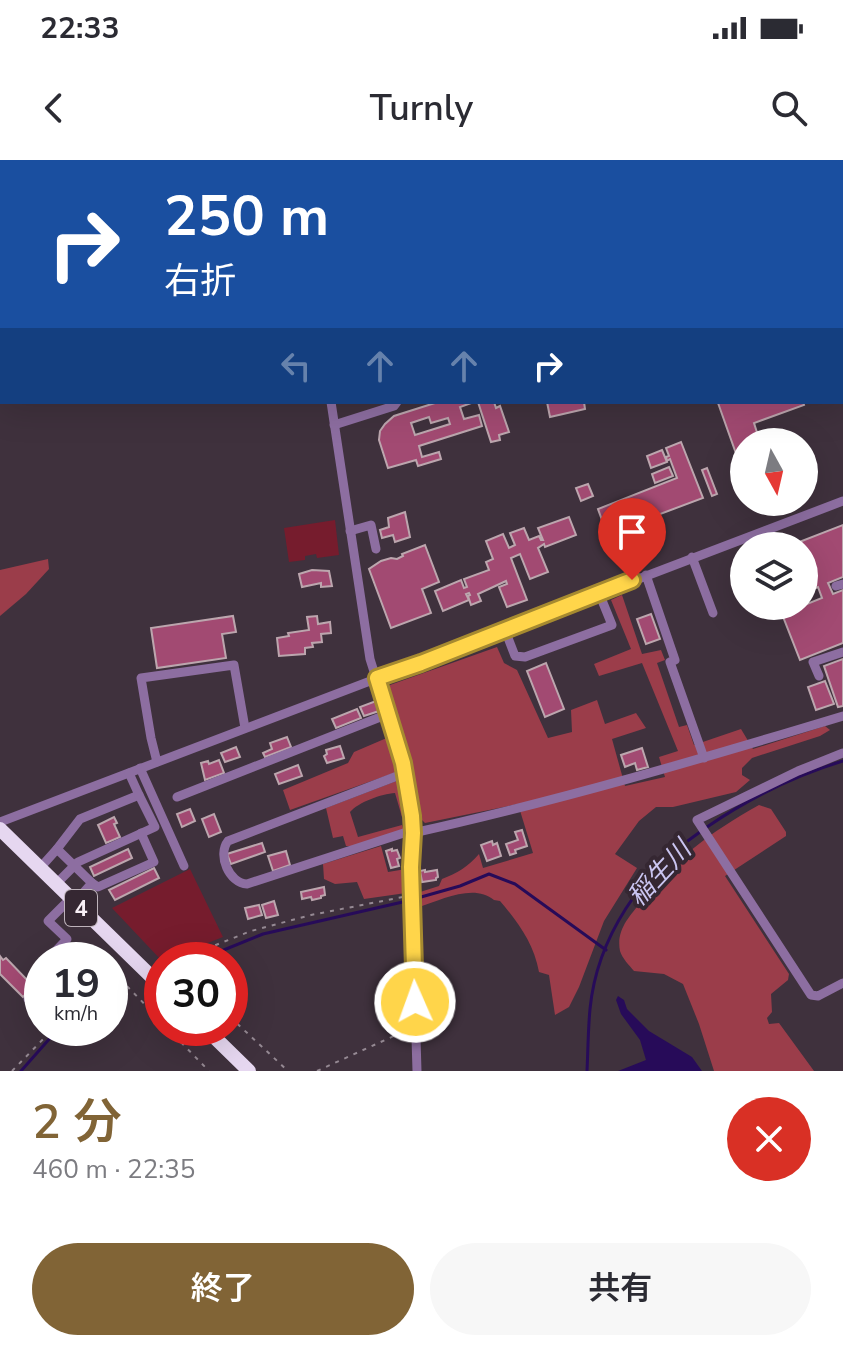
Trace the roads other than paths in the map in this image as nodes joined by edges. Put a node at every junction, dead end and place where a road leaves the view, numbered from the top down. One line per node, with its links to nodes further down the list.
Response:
1 (331, 404): 3 (street)
2 (396, 404): 3 (street)
3 (334, 425): 5 (street)
4 (843, 501): 7 (street)
5 (350, 531): 6 (street); 14 (street)
6 (376, 549)
7 (692, 557): 8 (street); 10 (street)
8 (646, 575): 9 (street); 19 (street)
9 (599, 593): 11 (street); 11 (street)
10 (713, 613)
11 (505, 630): 14 (street)
12 (843, 652): 13 (street)
13 (819, 676)
14 (377, 678): 15 (street); 17 (street)
15 (388, 714): 23 (street); 25 (street)
16 (843, 716): 19 (street)
17 (245, 728): 20 (street); 20 (street)
18 (843, 753): 39 (street)
19 (704, 758): 28 (street)
20 (157, 762): 21 (street)
21 (140, 768): 22 (street); 31 (street)
22 (129, 773): 24 (street); 26 (street)
23 (405, 773): 28 (street); 28 (street)
24 (139, 795): 29 (street); 30 (street)
25 (177, 797)
26 (0, 822)
27 (0, 829): 33 (highway, 4)
28 (413, 832): 42 (street)
29 (141, 833): 32 (street); 34 (street)
30 (57, 849): 32 (street); 33 (street)
31 (184, 866)
32 (74, 867): 34 (street); 35 (street)
33 (40, 868): 35 (highway, 4)
34 (92, 883): 36 (street)
35 (56, 884): 36 (highway, 4)
36 (73, 900): 37 (street); 38 (highway, 4)
37 (64, 942)
38 (144, 969)
39 (843, 983)
40 (223, 1046): 41 (highway)
41 (249, 1071)
42 (417, 1071)

